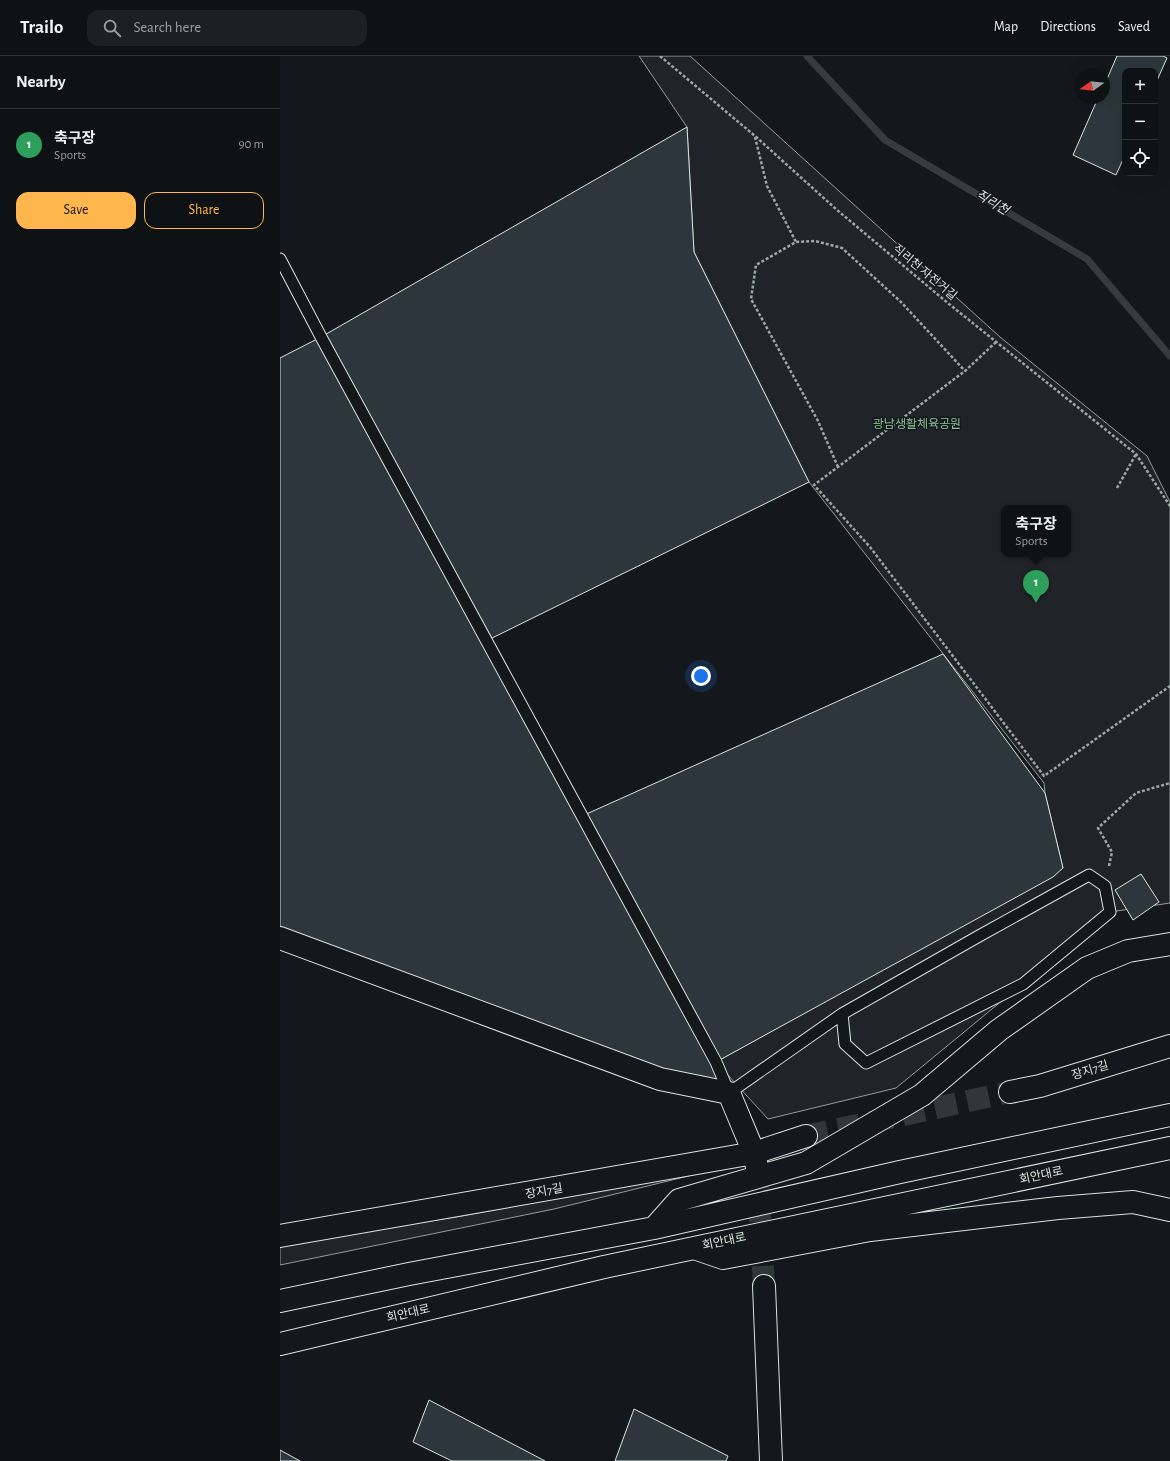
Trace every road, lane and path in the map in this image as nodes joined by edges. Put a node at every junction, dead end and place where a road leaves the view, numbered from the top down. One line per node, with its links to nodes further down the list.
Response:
1 (660, 56): 2 (path, 직리천 자전거길)
2 (755, 136): 3 (path); 5 (path, 직리천 자전거길)
3 (796, 242): 6 (path); 8 (path)
4 (280, 259): 19 (lane)
5 (996, 342): 6 (path); 7 (path, 직리천 자전거길)
6 (965, 371): 8 (path)
7 (1136, 454): 9 (path); 10 (path, 직리천 자전거길)
8 (838, 467): 11 (path)
9 (1117, 488)
10 (1170, 506)
11 (1170, 686)
12 (1170, 783): 13 (path)
13 (1105, 886): 16 (lane); 16 (lane)
14 (280, 938): 19 (main road)
15 (1170, 944): 25 (main road)
16 (842, 1014): 19 (lane)
17 (1170, 1046): 18 (main road, 장지7길)
18 (1010, 1092)
19 (729, 1093): 23 (main road)
20 (1170, 1115): 25 (main road)
21 (806, 1136): 23 (main road, 장지7길)
22 (1170, 1148): 27 (main road, 회안대로)
23 (756, 1160): 26 (main road, 장지7길)
24 (1170, 1210): 27 (main road)
25 (654, 1228): 28 (main road)
26 (280, 1236)
27 (692, 1248): 32 (main road, 회안대로)
28 (409, 1274): 29 (main road); 31 (main road)
29 (280, 1286)
30 (764, 1286): 33 (main road)
31 (280, 1301)
32 (280, 1344)
33 (771, 1461)

